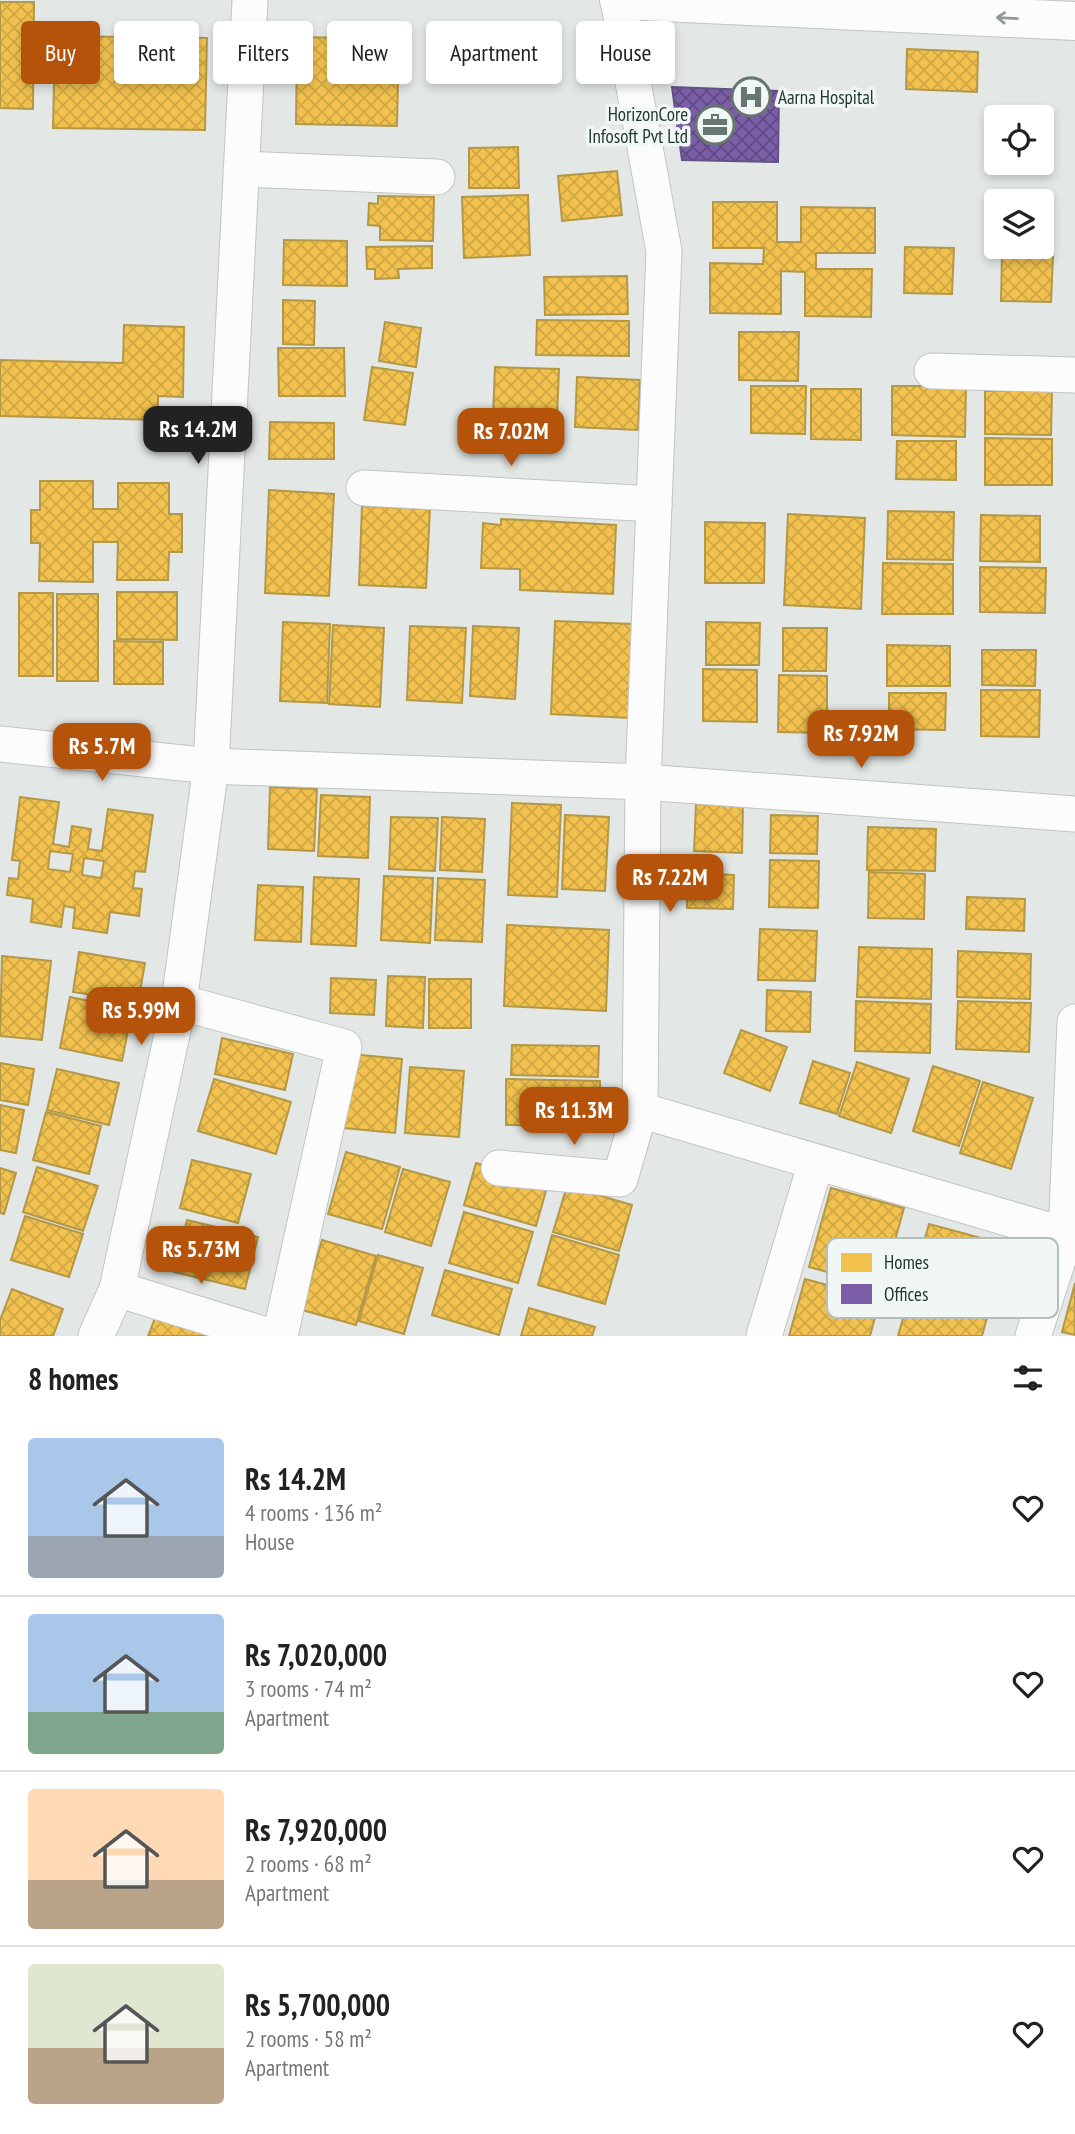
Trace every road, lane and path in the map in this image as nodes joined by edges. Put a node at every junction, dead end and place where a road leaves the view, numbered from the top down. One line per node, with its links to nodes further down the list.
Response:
1 (250, 0): 4 (street)
2 (618, 0): 3 (main road, one-way to 2); 9 (street)
3 (1075, 22)
4 (241, 169): 5 (street); 11 (street)
5 (437, 177)
6 (932, 371): 7 (street)
7 (1075, 375)
8 (364, 488): 9 (street)
9 (654, 504): 12 (street)
10 (0, 744): 11 (street)
11 (211, 766): 12 (street); 14 (street)
12 (643, 782): 13 (street); 16 (street)
13 (1075, 814)
14 (179, 1002): 21 (street); 25 (street)
15 (1075, 1022): 19 (street)
16 (640, 1110): 17 (street); 18 (street)
17 (816, 1162): 19 (street); 26 (street)
18 (499, 1168)
19 (1071, 1237): 20 (street)
20 (1058, 1270)
21 (117, 1289): 23 (street); 24 (street)
22 (1039, 1318): 27 (street)
23 (96, 1336)
24 (269, 1336)
25 (280, 1336)
26 (764, 1336)
27 (1032, 1336)

